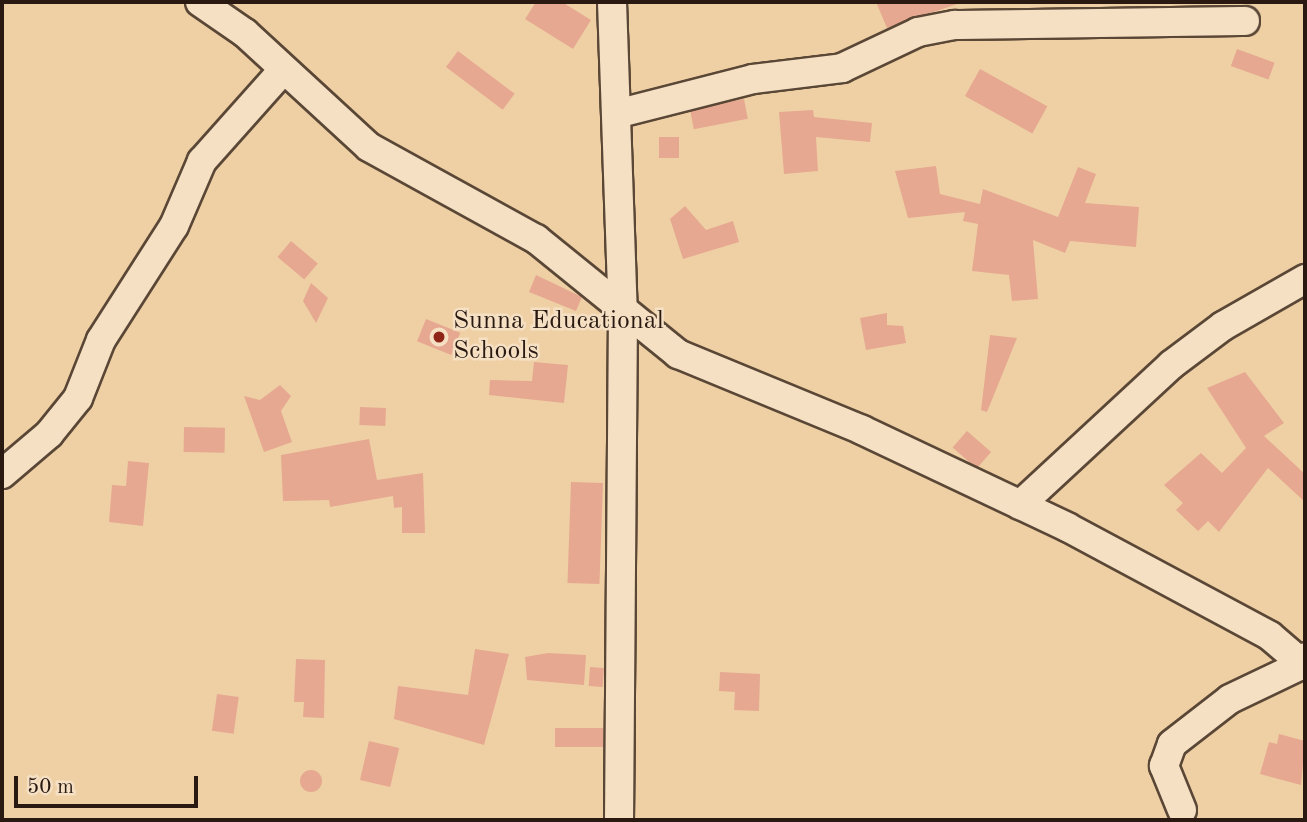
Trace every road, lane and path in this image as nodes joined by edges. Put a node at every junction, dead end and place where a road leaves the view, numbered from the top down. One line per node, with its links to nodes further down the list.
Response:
1 (200, 2): 4 (street)
2 (612, 2): 5 (street)
3 (1245, 21): 5 (street)
4 (283, 70): 7 (street); 8 (street)
5 (615, 114): 7 (street)
6 (1305, 279): 9 (street)
7 (623, 313): 9 (street); 12 (street)
8 (2, 474)
9 (1020, 505): 10 (street)
10 (1305, 663): 11 (street)
11 (1182, 810)
12 (619, 820)

